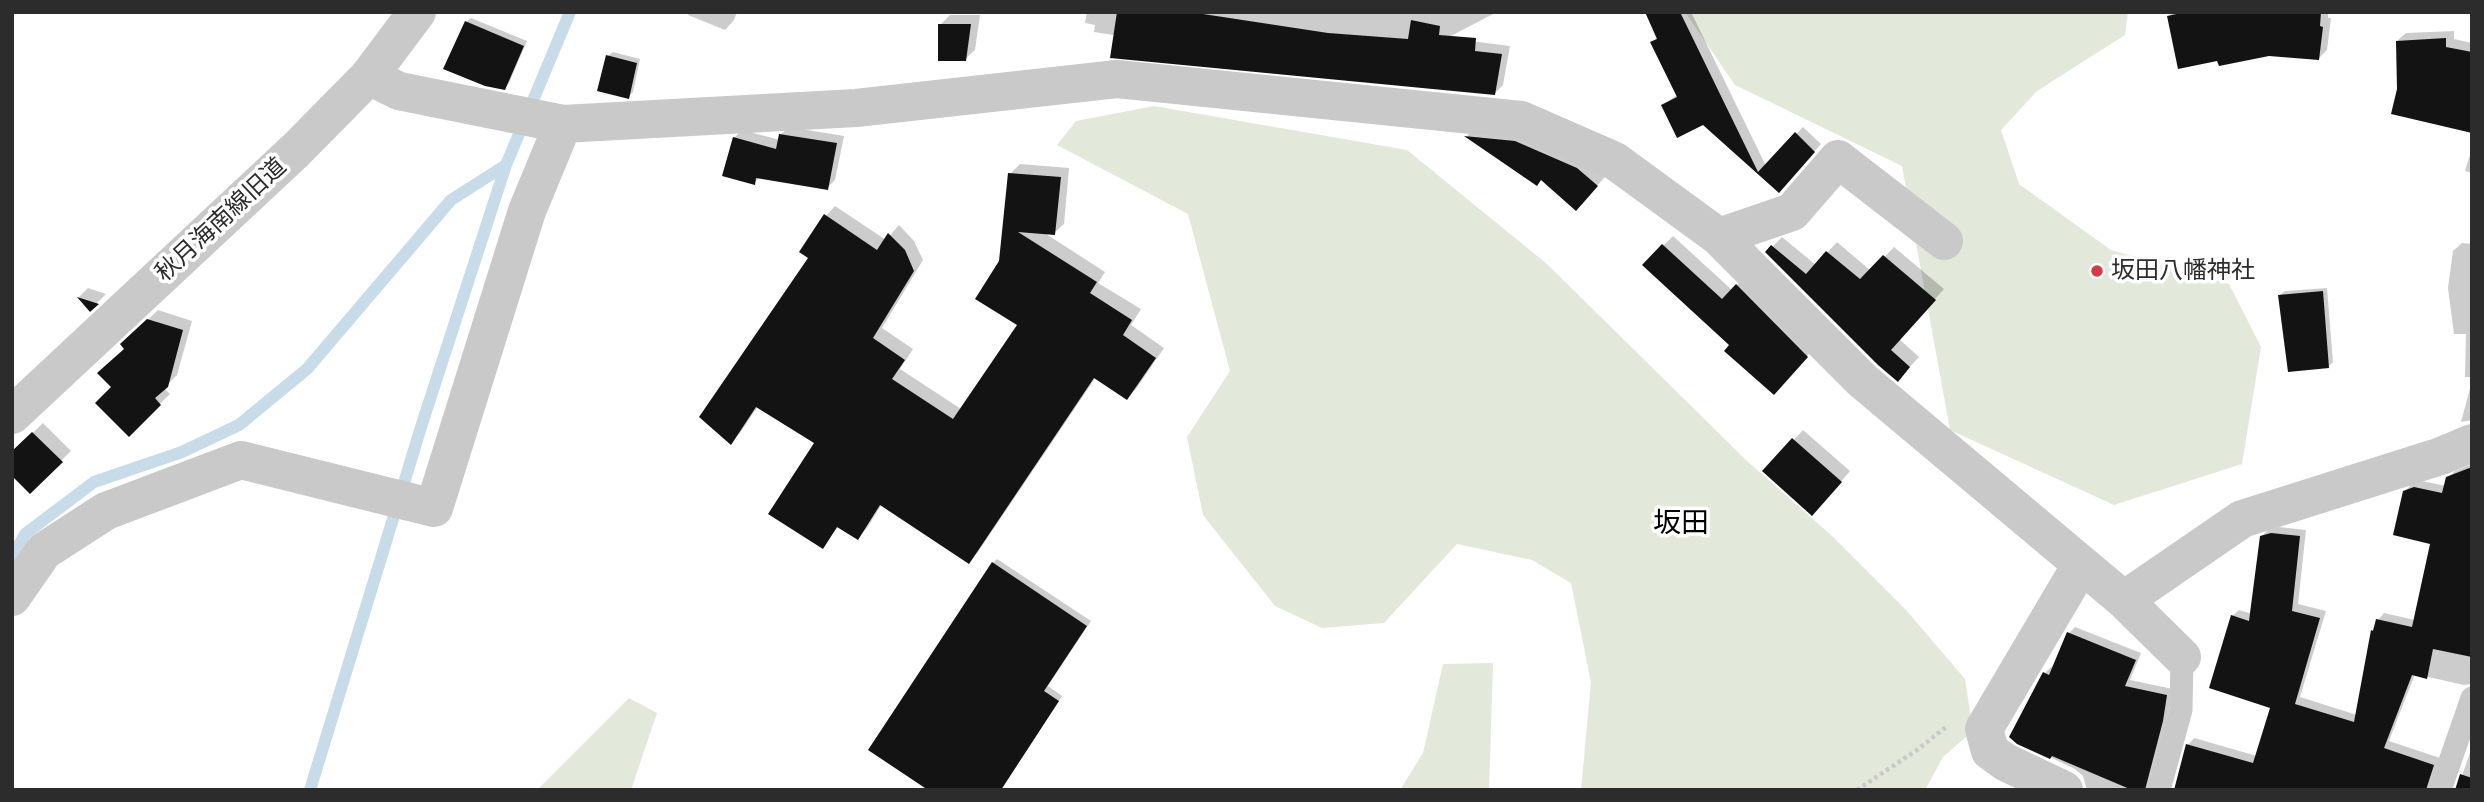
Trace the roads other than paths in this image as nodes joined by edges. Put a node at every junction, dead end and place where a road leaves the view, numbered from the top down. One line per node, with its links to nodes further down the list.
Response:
1 (417, 12): 2 (street, 秋月海南線旧道)
2 (369, 76): 3 (street); 6 (street, 秋月海南線旧道)
3 (554, 122): 4 (street); 9 (street)
4 (1719, 237): 5 (street); 8 (street)
5 (1944, 241)
6 (12, 415)
7 (2472, 443): 10 (street)
8 (2081, 565): 10 (street); 13 (street)
9 (12, 597)
10 (2124, 600): 11 (street)
11 (2182, 657): 14 (lane)
12 (2472, 698): 15 (lane)
13 (2042, 785)
14 (2159, 790)
15 (2440, 790)

